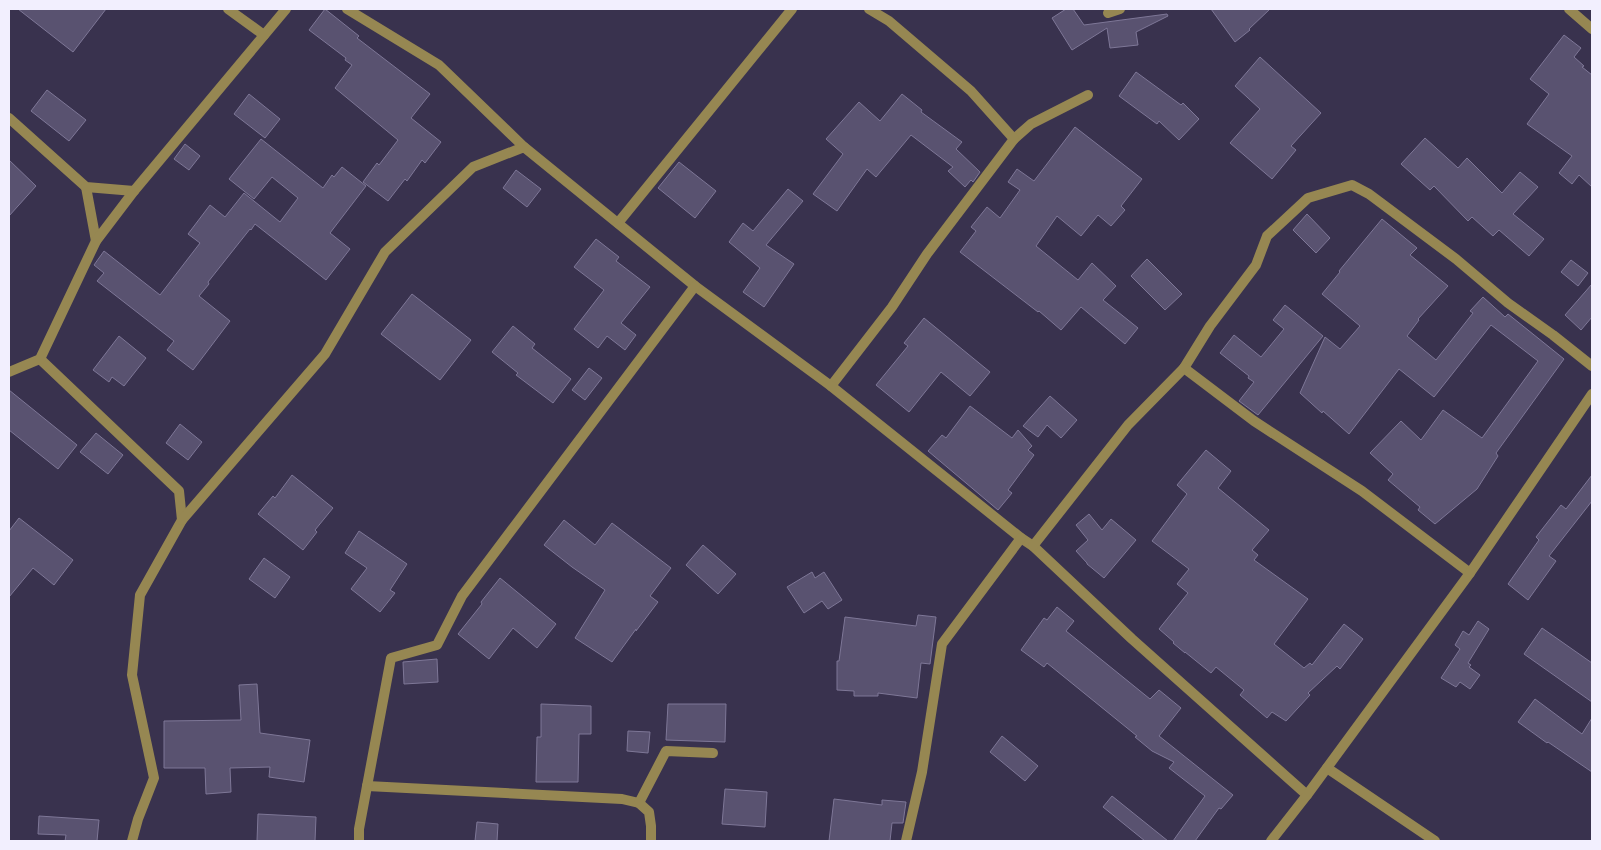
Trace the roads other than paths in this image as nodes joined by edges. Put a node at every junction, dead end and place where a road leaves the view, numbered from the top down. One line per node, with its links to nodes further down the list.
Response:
1 (228, 9): 10 (street)
2 (286, 9): 10 (street)
3 (348, 9): 14 (street)
4 (792, 9): 17 (street)
5 (869, 9): 13 (street)
6 (1120, 9): 8 (street)
7 (1569, 9): 9 (street)
8 (1108, 13)
9 (1592, 29)
10 (264, 35): 16 (street)
11 (1088, 96): 13 (street)
12 (9, 118): 15 (street)
13 (1014, 139): 24 (street)
14 (524, 147): 17 (street); 26 (street)
15 (86, 187): 16 (street); 18 (street)
16 (134, 192): 18 (street)
17 (618, 223): 19 (street)
18 (96, 241): 20 (street)
19 (695, 286): 24 (street); 32 (street)
20 (40, 359): 23 (street); 26 (street)
21 (1592, 366): 22 (street)
22 (1184, 368): 28 (street); 29 (street)
23 (9, 372)
24 (831, 386): 27 (street)
25 (1592, 394): 29 (street)
26 (182, 520): 35 (street)
27 (1021, 538): 28 (street); 38 (street)
28 (1033, 546): 33 (street)
29 (1470, 573): 31 (street)
30 (713, 753): 34 (street)
31 (1327, 768): 33 (street); 40 (street)
32 (367, 786): 34 (street); 36 (street)
33 (1307, 795): 39 (street)
34 (639, 804): 37 (street)
35 (132, 841)
36 (359, 841)
37 (650, 841)
38 (906, 841)
39 (1271, 841)
40 (1435, 841)

